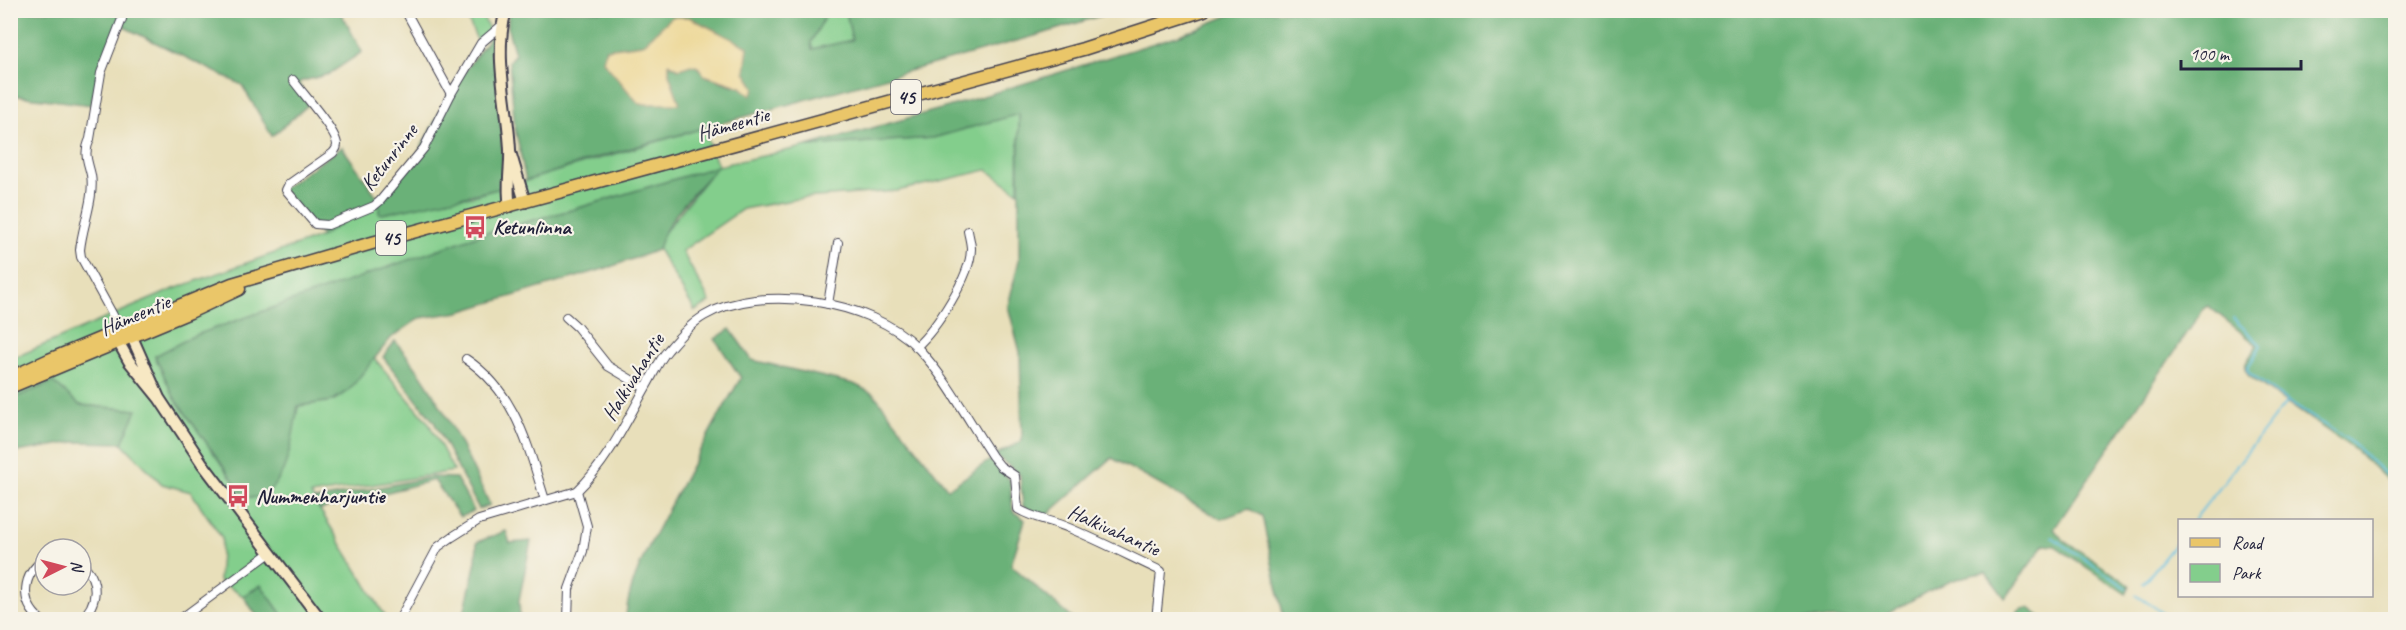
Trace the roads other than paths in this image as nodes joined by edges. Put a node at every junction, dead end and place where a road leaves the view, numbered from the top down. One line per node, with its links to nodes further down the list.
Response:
1 (122, 10): 16 (street)
2 (405, 10): 7 (street)
3 (506, 10): 5 (street)
4 (1204, 10): 9 (main road, Hämeentie / 45)
5 (501, 26): 7 (street); 8 (street)
6 (293, 80): 7 (street, Ketunrinne)
7 (451, 94)
8 (510, 152): 9 (street); 10 (street)
9 (525, 202): 10 (main road, Hämeentie / 45)
10 (510, 206): 13 (main road, Hämeentie / 45)
11 (968, 231): 19 (street)
12 (838, 243): 14 (street)
13 (273, 273): 16 (main road, Hämeentie / 45); 17 (main road, Hämeentie / 45)
14 (828, 304): 19 (street, Halkivahantie); 23 (street, Halkivahantie)
15 (566, 317): 23 (street)
16 (121, 330): 17 (street); 18 (street); 21 (main road, Hämeentie / 45)
17 (132, 337): 18 (main road, Hämeentie / 45); 24 (street)
18 (119, 343): 22 (main road, Hämeentie / 45); 24 (street)
19 (916, 347): 36 (street, Halkivahantie)
20 (466, 359): 26 (street)
21 (10, 378)
22 (10, 387)
23 (645, 388): 25 (street, Halkivahantie)
24 (159, 399): 27 (street)
25 (577, 490): 26 (street); 35 (street)
26 (545, 500): 34 (street)
27 (270, 553): 32 (street); 33 (street)
28 (33, 569): 30 (street)
29 (93, 578): 31 (street)
30 (41, 620)
31 (80, 620)
32 (179, 620)
33 (321, 620)
34 (399, 620)
35 (568, 620)
36 (1156, 620)

